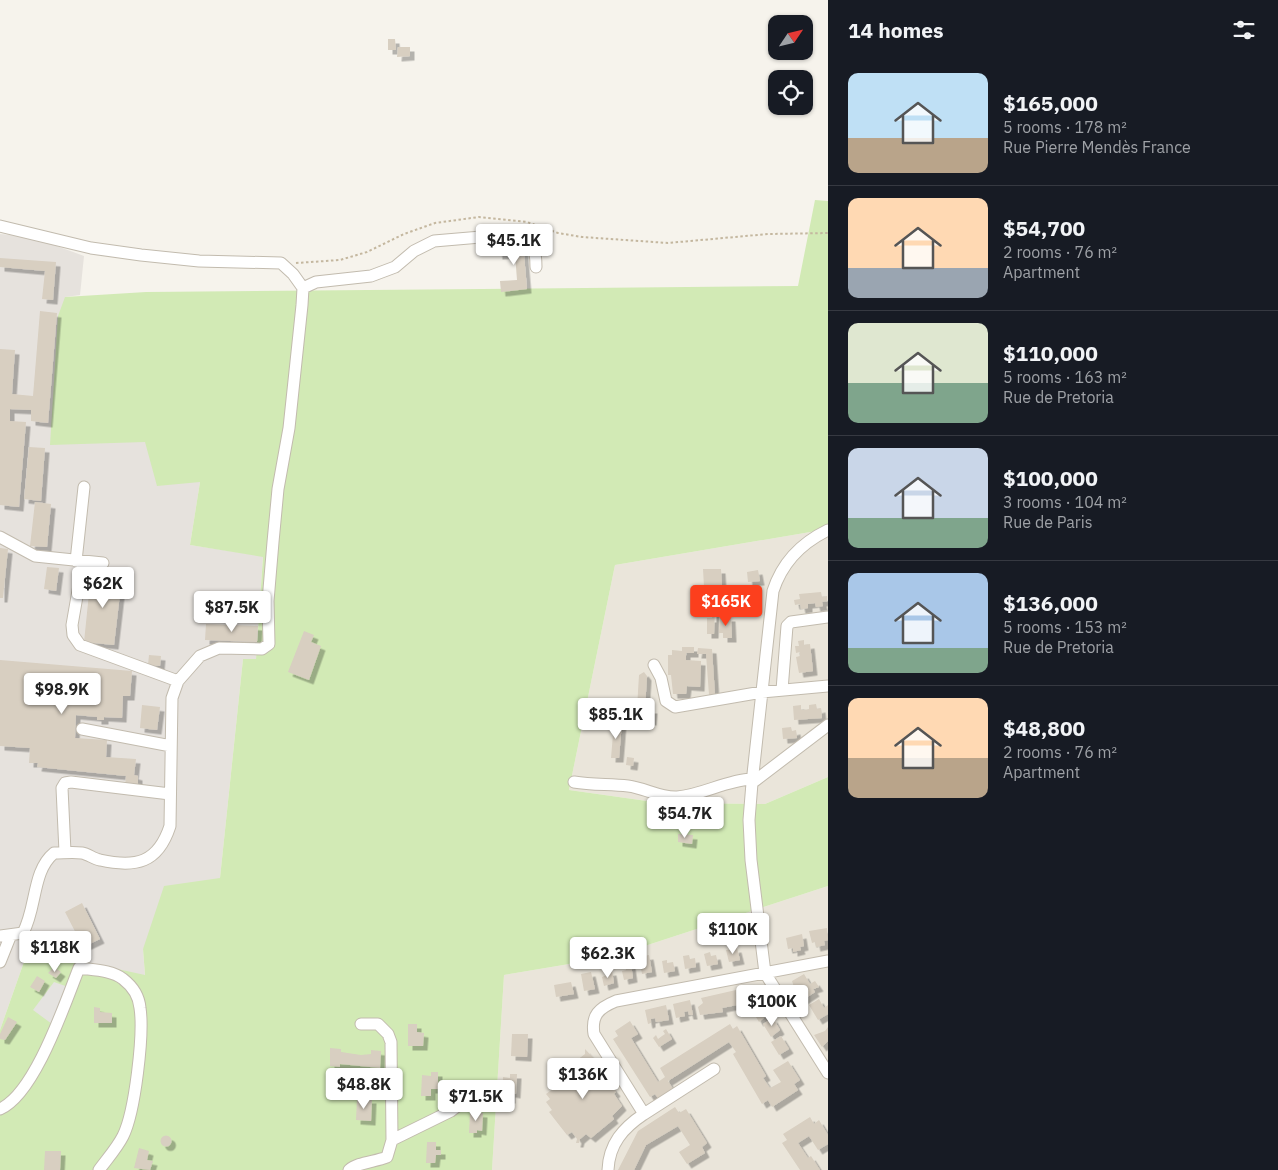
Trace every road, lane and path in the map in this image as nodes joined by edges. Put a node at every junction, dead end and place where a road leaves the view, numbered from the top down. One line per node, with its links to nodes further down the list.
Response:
1 (0, 226): 3 (street)
2 (828, 233): 3 (path)
3 (281, 263): 5 (street)
4 (536, 266): 5 (street)
5 (302, 288): 13 (street)
6 (84, 487): 9 (street)
7 (828, 530): 16 (street)
8 (0, 537): 9 (street)
9 (80, 562): 10 (street); 13 (street)
10 (103, 563)
11 (828, 617): 15 (street)
12 (654, 665): 16 (street)
13 (178, 681): 19 (street)
14 (828, 686): 15 (street)
15 (782, 690): 16 (street)
16 (762, 692): 20 (street)
17 (828, 725): 20 (street)
18 (82, 729): 19 (street)
19 (171, 746): 22 (street)
20 (752, 781): 21 (street); 27 (street)
21 (574, 782)
22 (170, 794): 23 (street); 23 (street)
23 (65, 852): 24 (street)
24 (5, 936): 26 (street)
25 (828, 961): 27 (street)
26 (0, 962)
27 (765, 973): 29 (street); 34 (street)
28 (361, 1024): 35 (street)
29 (823, 1056): 31 (street)
30 (714, 1069): 34 (street)
31 (828, 1073)
32 (469, 1096): 35 (street)
33 (0, 1109): 36 (street)
34 (644, 1114): 38 (street)
35 (392, 1140): 37 (street)
36 (99, 1170)
37 (349, 1170)
38 (608, 1170)

